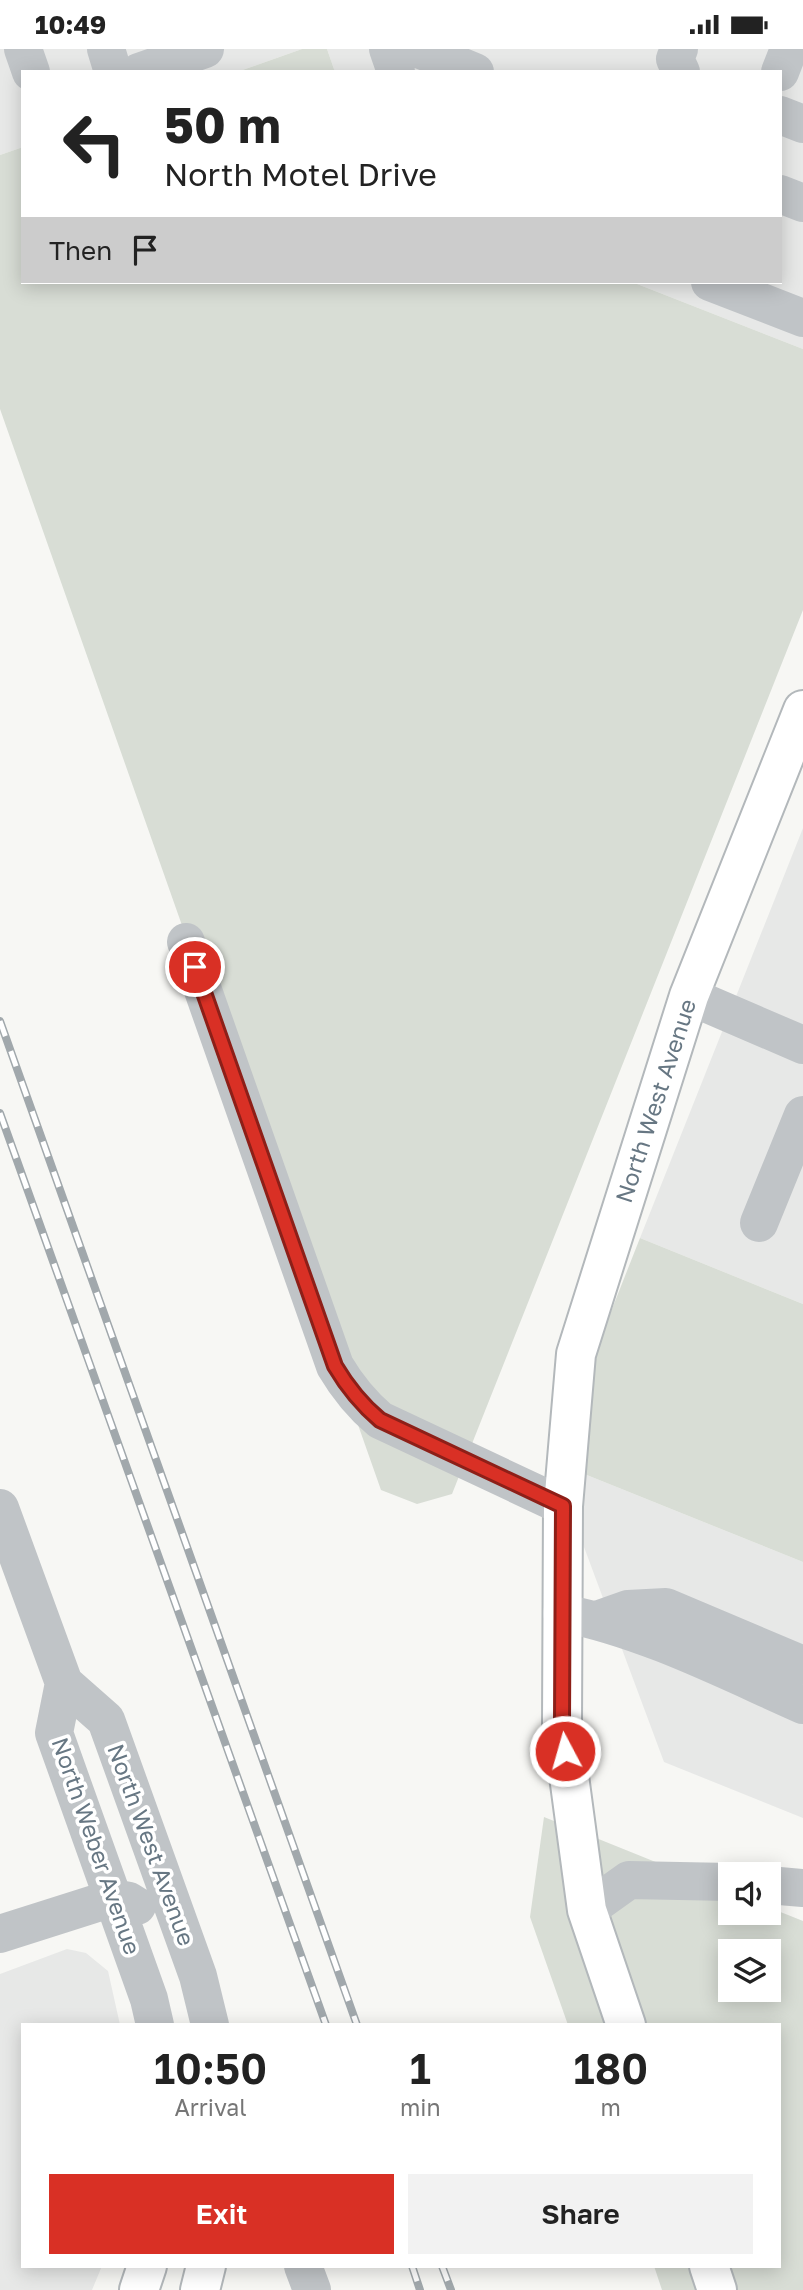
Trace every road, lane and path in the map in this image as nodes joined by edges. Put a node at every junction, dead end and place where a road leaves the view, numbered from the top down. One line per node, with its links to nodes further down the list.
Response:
1 (23, 49): 8 (street)
2 (106, 49): 9 (street)
3 (205, 49): 10 (street)
4 (388, 49): 11 (street)
5 (418, 49): 12 (street)
6 (679, 49): 13 (street)
7 (789, 49): 14 (street)
8 (30, 70)
9 (112, 70)
10 (145, 70)
11 (395, 70)
12 (470, 70)
13 (680, 70)
14 (781, 70)
15 (782, 116): 16 (street)
16 (803, 124)
17 (782, 195): 18 (street)
18 (803, 203)
19 (715, 284): 20 (street)
20 (803, 319)
21 (803, 710): 23 (main road, North West Avenue)
22 (186, 942): 27 (street)
23 (689, 996): 24 (street); 27 (main road, North West Avenue)
24 (803, 1045)
25 (803, 1115): 26 (street)
26 (759, 1223)
27 (563, 1506): 29 (main road, North West Avenue)
28 (0, 1508): 32 (street)
29 (579, 1617): 30 (street); 38 (main road, North West Avenue)
30 (755, 1664): 31 (street); 33 (street)
31 (803, 1665)
32 (64, 1683): 37 (street, North Weber Avenue); 42 (street, North West Avenue)
33 (803, 1705)
34 (718, 1882): 38 (street)
35 (781, 1886): 36 (street)
36 (803, 1888)
37 (113, 1898): 39 (street); 40 (street, North Weber Avenue); 41 (street)
38 (587, 1910): 43 (main road, North West Avenue)
39 (0, 1934)
40 (155, 2023)
41 (186, 2023)
42 (210, 2023)
43 (625, 2023)
44 (146, 2268): 48 (main road)
45 (206, 2268): 49 (main road)
46 (304, 2268): 50 (street)
47 (710, 2268): 51 (main road)
48 (139, 2290)
49 (200, 2290)
50 (312, 2290)
51 (717, 2290)

